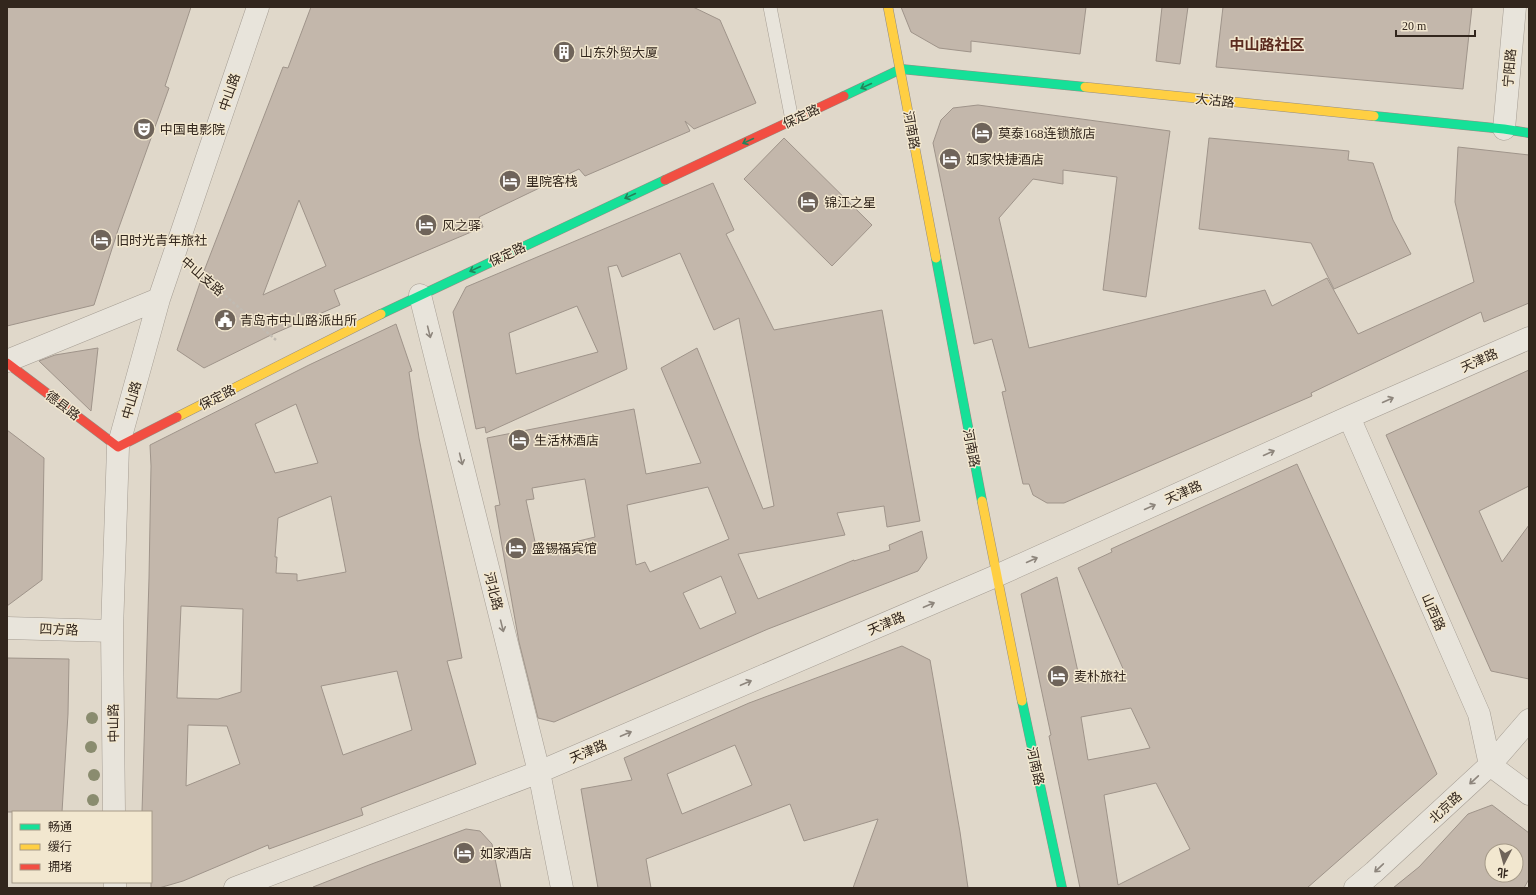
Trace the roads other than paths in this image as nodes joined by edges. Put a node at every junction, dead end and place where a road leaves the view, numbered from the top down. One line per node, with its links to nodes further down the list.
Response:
1 (258, 7): 10 (street, 中山路)
2 (770, 7): 6 (lane)
3 (888, 7): 5 (street, 河南路)
4 (1515, 7): 7 (street, 宁阳路)
5 (901, 70): 6 (street, 保定路, one-way to 6); 7 (street, 大沽路); 15 (street, 河南路)
6 (792, 120): 9 (street, 保定路, one-way to 9)
7 (1504, 129): 8 (street, 大沽路)
8 (1529, 133)
9 (420, 295): 14 (street, 保定路); 20 (street, 河北路, one-way to 20)
10 (159, 299): 12 (street); 14 (street, 中山路)
11 (1529, 338): 13 (street, 天津路, one-way to 11)
12 (7, 362): 14 (street, 德县路)
13 (1349, 417): 15 (street, 天津路, one-way to 13); 19 (street, 山西路)
14 (118, 447): 17 (street, 中山路)
15 (996, 576): 20 (street, 天津路, one-way to 15); 25 (street, 河南路)
16 (7, 628): 17 (street, 四方路)
17 (112, 631): 22 (street, 中山路)
18 (1529, 720): 19 (street, 北京路)
19 (1490, 765): 21 (street); 26 (street, 北京路, one-way to 26)
20 (539, 772): 23 (street, 天津路); 24 (street, 河北路)
21 (1529, 794)
22 (114, 811)
23 (235, 888)
24 (562, 888)
25 (1062, 888)
26 (1355, 888)

